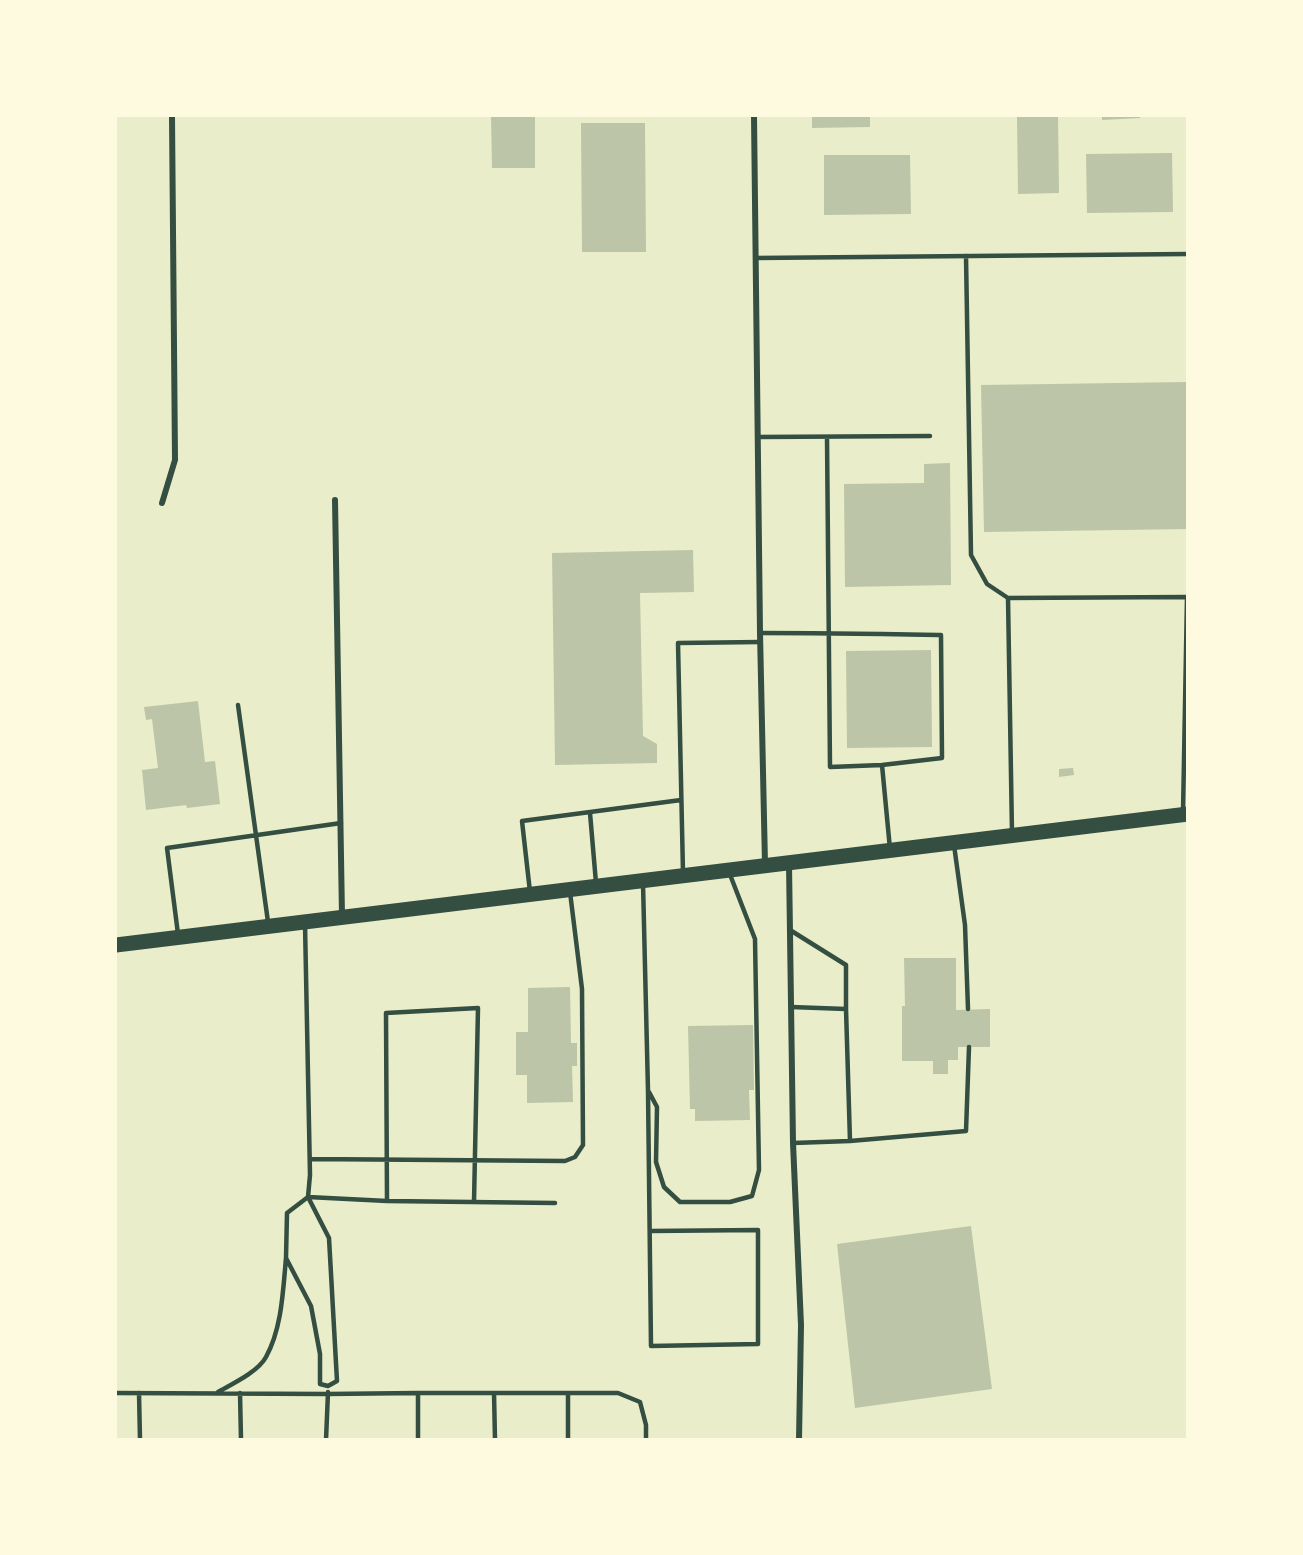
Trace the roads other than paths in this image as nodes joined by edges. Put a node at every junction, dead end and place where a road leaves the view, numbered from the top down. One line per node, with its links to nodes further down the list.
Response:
1 (172, 116): 10 (street)
2 (754, 116): 5 (street)
3 (1188, 254): 4 (lane)
4 (966, 256): 5 (lane); 11 (lane)
5 (756, 258): 7 (street)
6 (930, 436): 8 (lane)
7 (758, 437): 8 (lane); 12 (street)
8 (827, 437): 13 (lane)
9 (335, 500): 20 (street)
10 (162, 503)
11 (1008, 598): 19 (lane); 21 (lane)
12 (760, 633): 13 (lane); 14 (street)
13 (829, 634): 16 (lane); 16 (lane)
14 (760, 642): 17 (lane); 26 (street)
15 (238, 705): 22 (lane)
16 (882, 765): 24 (lane)
17 (681, 800): 18 (lane); 28 (lane)
18 (590, 813): 30 (lane); 32 (lane)
19 (1185, 814): 21 (main road)
20 (341, 823): 22 (lane); 33 (street)
21 (1012, 835): 23 (main road)
22 (256, 836): 35 (lane); 37 (lane)
23 (953, 842): 24 (main road); 41 (lane)
24 (890, 849): 25 (main road)
25 (789, 862): 26 (main road); 36 (street)
26 (765, 865): 27 (main road)
27 (728, 869): 28 (main road); 43 (lane)
28 (683, 875): 29 (main road)
29 (643, 880): 30 (main road); 43 (lane)
30 (596, 885): 31 (main road)
31 (570, 889): 32 (main road); 48 (lane)
32 (530, 894): 33 (main road)
33 (342, 917): 34 (main road)
34 (305, 921): 35 (main road); 46 (lane)
35 (268, 926): 37 (main road)
36 (790, 930): 39 (street); 40 (lane)
37 (179, 937): 38 (main road)
38 (116, 945)
39 (791, 1007): 40 (lane); 45 (street)
40 (846, 1009): 44 (lane)
41 (968, 1009)
42 (969, 1047): 44 (lane)
43 (648, 1091): 53 (lane)
44 (850, 1141): 45 (lane)
45 (793, 1143): 71 (street)
46 (310, 1159): 47 (lane); 49 (lane)
47 (387, 1160): 48 (lane); 48 (lane); 50 (lane)
48 (475, 1161): 51 (lane)
49 (308, 1197): 50 (lane); 54 (lane); 55 (lane)
50 (387, 1201): 51 (lane)
51 (474, 1202): 52 (lane)
52 (555, 1203)
53 (650, 1231): 53 (lane)
54 (286, 1258): 55 (lane); 58 (lane)
55 (328, 1386): 63 (lane)
56 (116, 1393): 57 (lane)
57 (140, 1393): 58 (lane); 64 (lane)
58 (215, 1393): 59 (lane)
59 (240, 1393): 63 (lane); 65 (lane)
60 (418, 1393): 61 (lane); 63 (lane); 67 (lane)
61 (494, 1393): 62 (lane); 68 (lane)
62 (568, 1393): 69 (lane); 70 (lane)
63 (327, 1394): 66 (lane)
64 (140, 1440)
65 (241, 1440)
66 (326, 1440)
67 (418, 1440)
68 (495, 1440)
69 (568, 1440)
70 (646, 1440)
71 (798, 1440)

